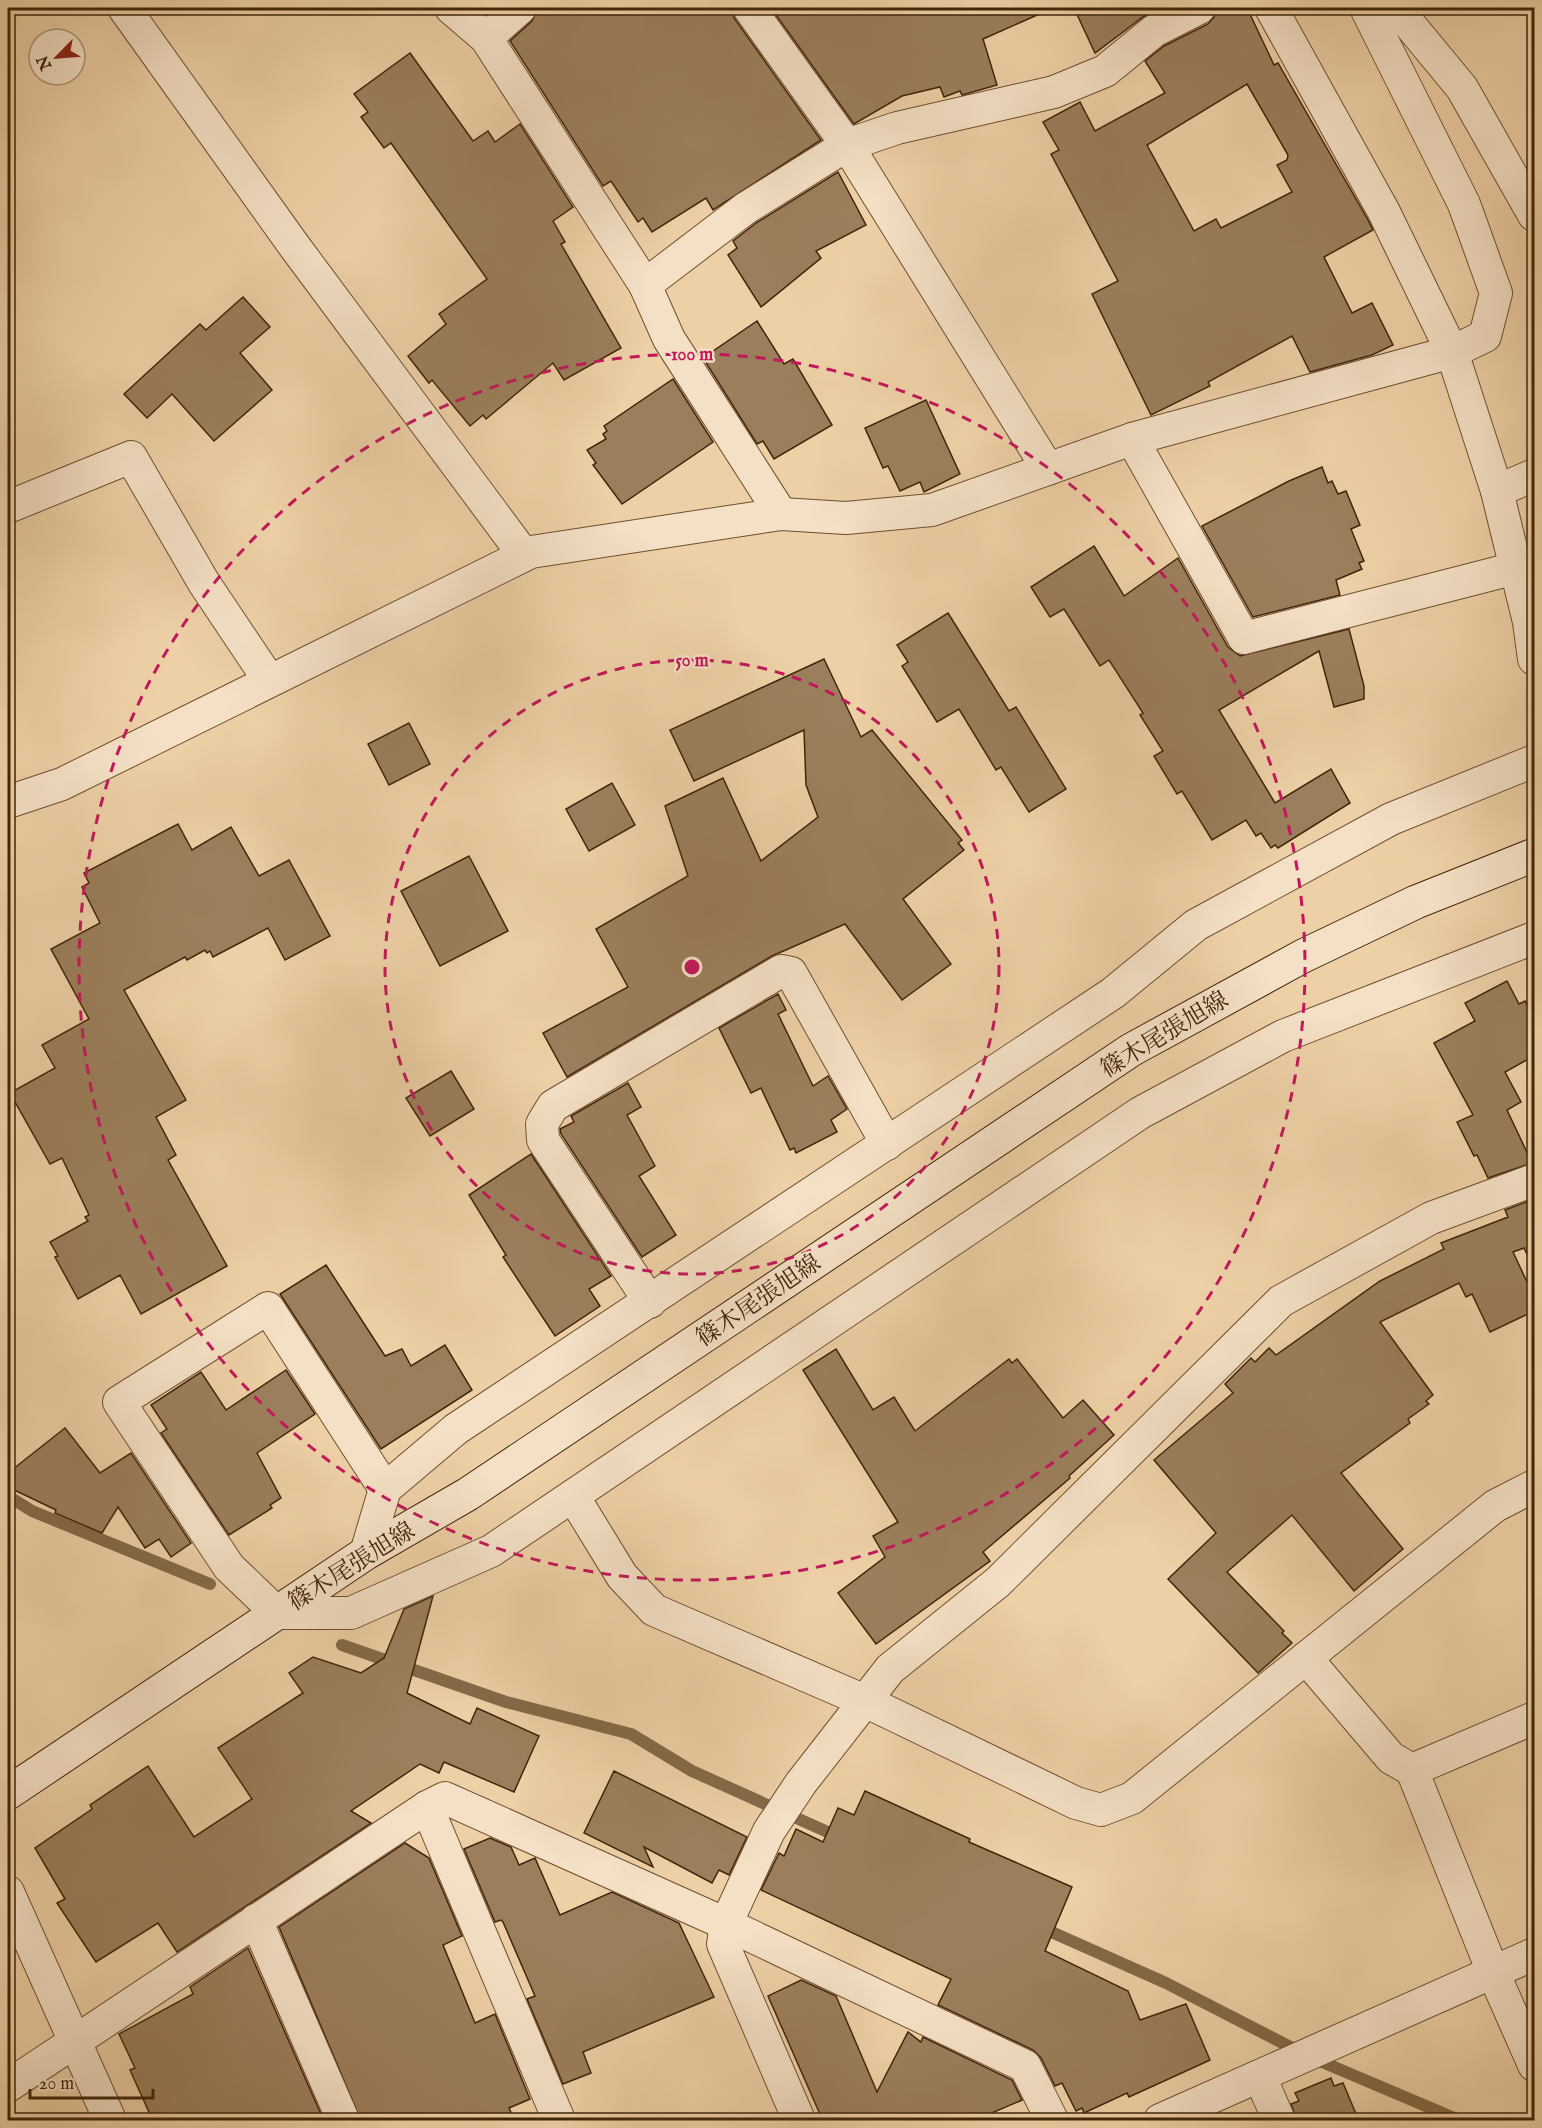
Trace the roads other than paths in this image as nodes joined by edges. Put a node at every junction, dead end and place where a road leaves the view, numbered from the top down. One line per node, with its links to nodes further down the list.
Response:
1 (124, 8): 20 (street)
2 (451, 8): 9 (street)
3 (520, 8): 9 (street)
4 (749, 8): 10 (street)
5 (1199, 8): 10 (street)
6 (1271, 8): 13 (street)
7 (1366, 8): 13 (street)
8 (1396, 8): 11 (street)
9 (486, 38): 12 (street)
10 (847, 145): 12 (street); 15 (street)
11 (1534, 215)
12 (645, 285): 19 (street)
13 (1452, 352): 14 (street); 17 (street)
14 (1132, 439): 15 (street); 21 (street)
15 (1048, 469): 19 (street)
16 (1534, 475): 17 (street)
17 (1497, 491): 21 (street)
18 (8, 507): 23 (street)
19 (781, 513): 20 (street)
20 (524, 555): 23 (street)
21 (1516, 568): 22 (street)
22 (1534, 659)
23 (269, 680): 25 (street)
24 (1534, 761): 28 (street)
25 (8, 802)
26 (1534, 855): 34 (main road, 篠木尾張旭線)
27 (1534, 938): 33 (street)
28 (887, 1144): 30 (street); 30 (street)
29 (1534, 1180): 37 (street)
30 (650, 1302): 32 (street)
31 (1534, 1486): 36 (street)
32 (385, 1489): 34 (street); 35 (street)
33 (573, 1496): 35 (street); 37 (street)
34 (366, 1553): 35 (main road, 篠木尾張旭線)
35 (277, 1613): 40 (main road, 篠木尾張旭線)
36 (1306, 1658): 37 (street); 39 (street)
37 (865, 1701): 44 (street)
38 (1534, 1718): 39 (street)
39 (1412, 1770): 46 (street)
40 (8, 1793)
41 (427, 1807): 43 (street); 44 (street); 53 (street)
42 (8, 1892): 47 (street)
43 (256, 1920): 47 (street); 52 (street)
44 (726, 1924): 54 (street); 55 (street)
45 (1534, 1954): 46 (street)
46 (1493, 1972): 48 (street); 49 (street)
47 (75, 2040): 50 (street); 51 (street)
48 (1534, 2065)
49 (1260, 2077): 56 (street); 57 (street)
50 (8, 2086)
51 (110, 2121)
52 (343, 2121)
53 (559, 2121)
54 (799, 2121)
55 (1052, 2121)
56 (1160, 2121)
57 (1279, 2121)

